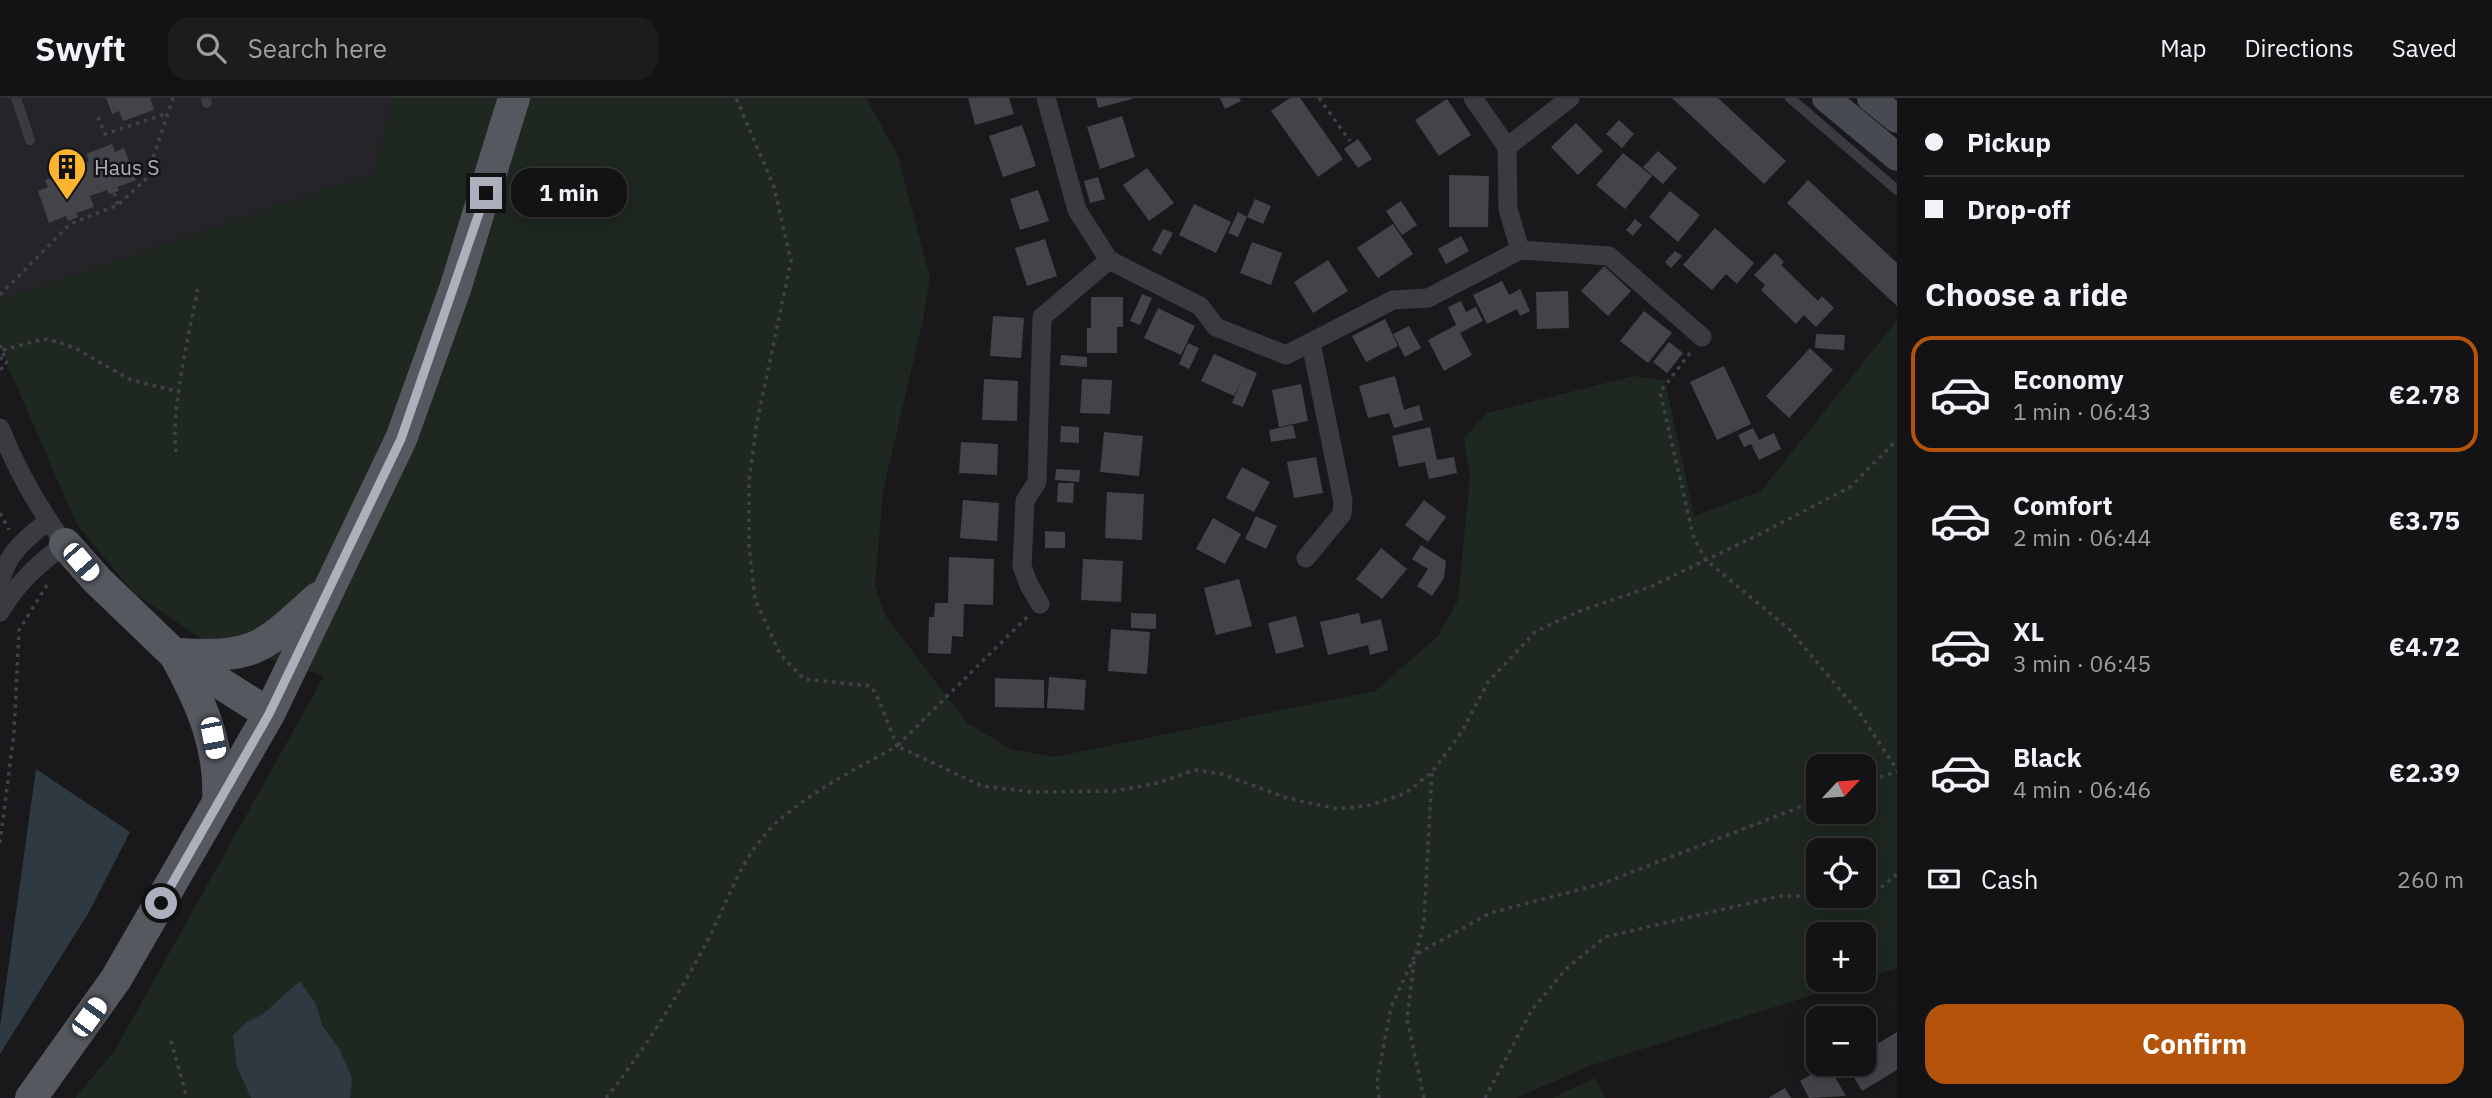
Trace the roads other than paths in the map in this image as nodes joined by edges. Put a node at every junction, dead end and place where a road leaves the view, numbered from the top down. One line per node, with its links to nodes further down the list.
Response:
1 (16, 98): 10 (lane)
2 (514, 98): 22 (main road)
3 (1046, 98): 15 (street)
4 (1473, 98): 11 (street)
5 (1570, 98): 11 (street)
6 (1790, 98): 12 (lane)
7 (1826, 98): 12 (street)
8 (1871, 98): 9 (street)
9 (1897, 119)
10 (30, 140)
11 (1507, 147): 14 (street)
12 (1894, 173): 13 (lane)
13 (1897, 190)
14 (1520, 250): 16 (street); 17 (street)
15 (1109, 260): 17 (street); 23 (street)
16 (1702, 337)
17 (1311, 343): 20 (street)
18 (0, 428): 19 (street)
19 (56, 532): 21 (street); 24 (street); 25 (main road)
20 (1306, 558)
21 (0, 586)
22 (331, 586): 25 (main road); 26 (main road)
23 (1040, 604)
24 (0, 612)
25 (174, 654): 26 (main road); 27 (main road)
26 (269, 714): 27 (main road)
27 (218, 804): 28 (main road)
28 (31, 1098)

